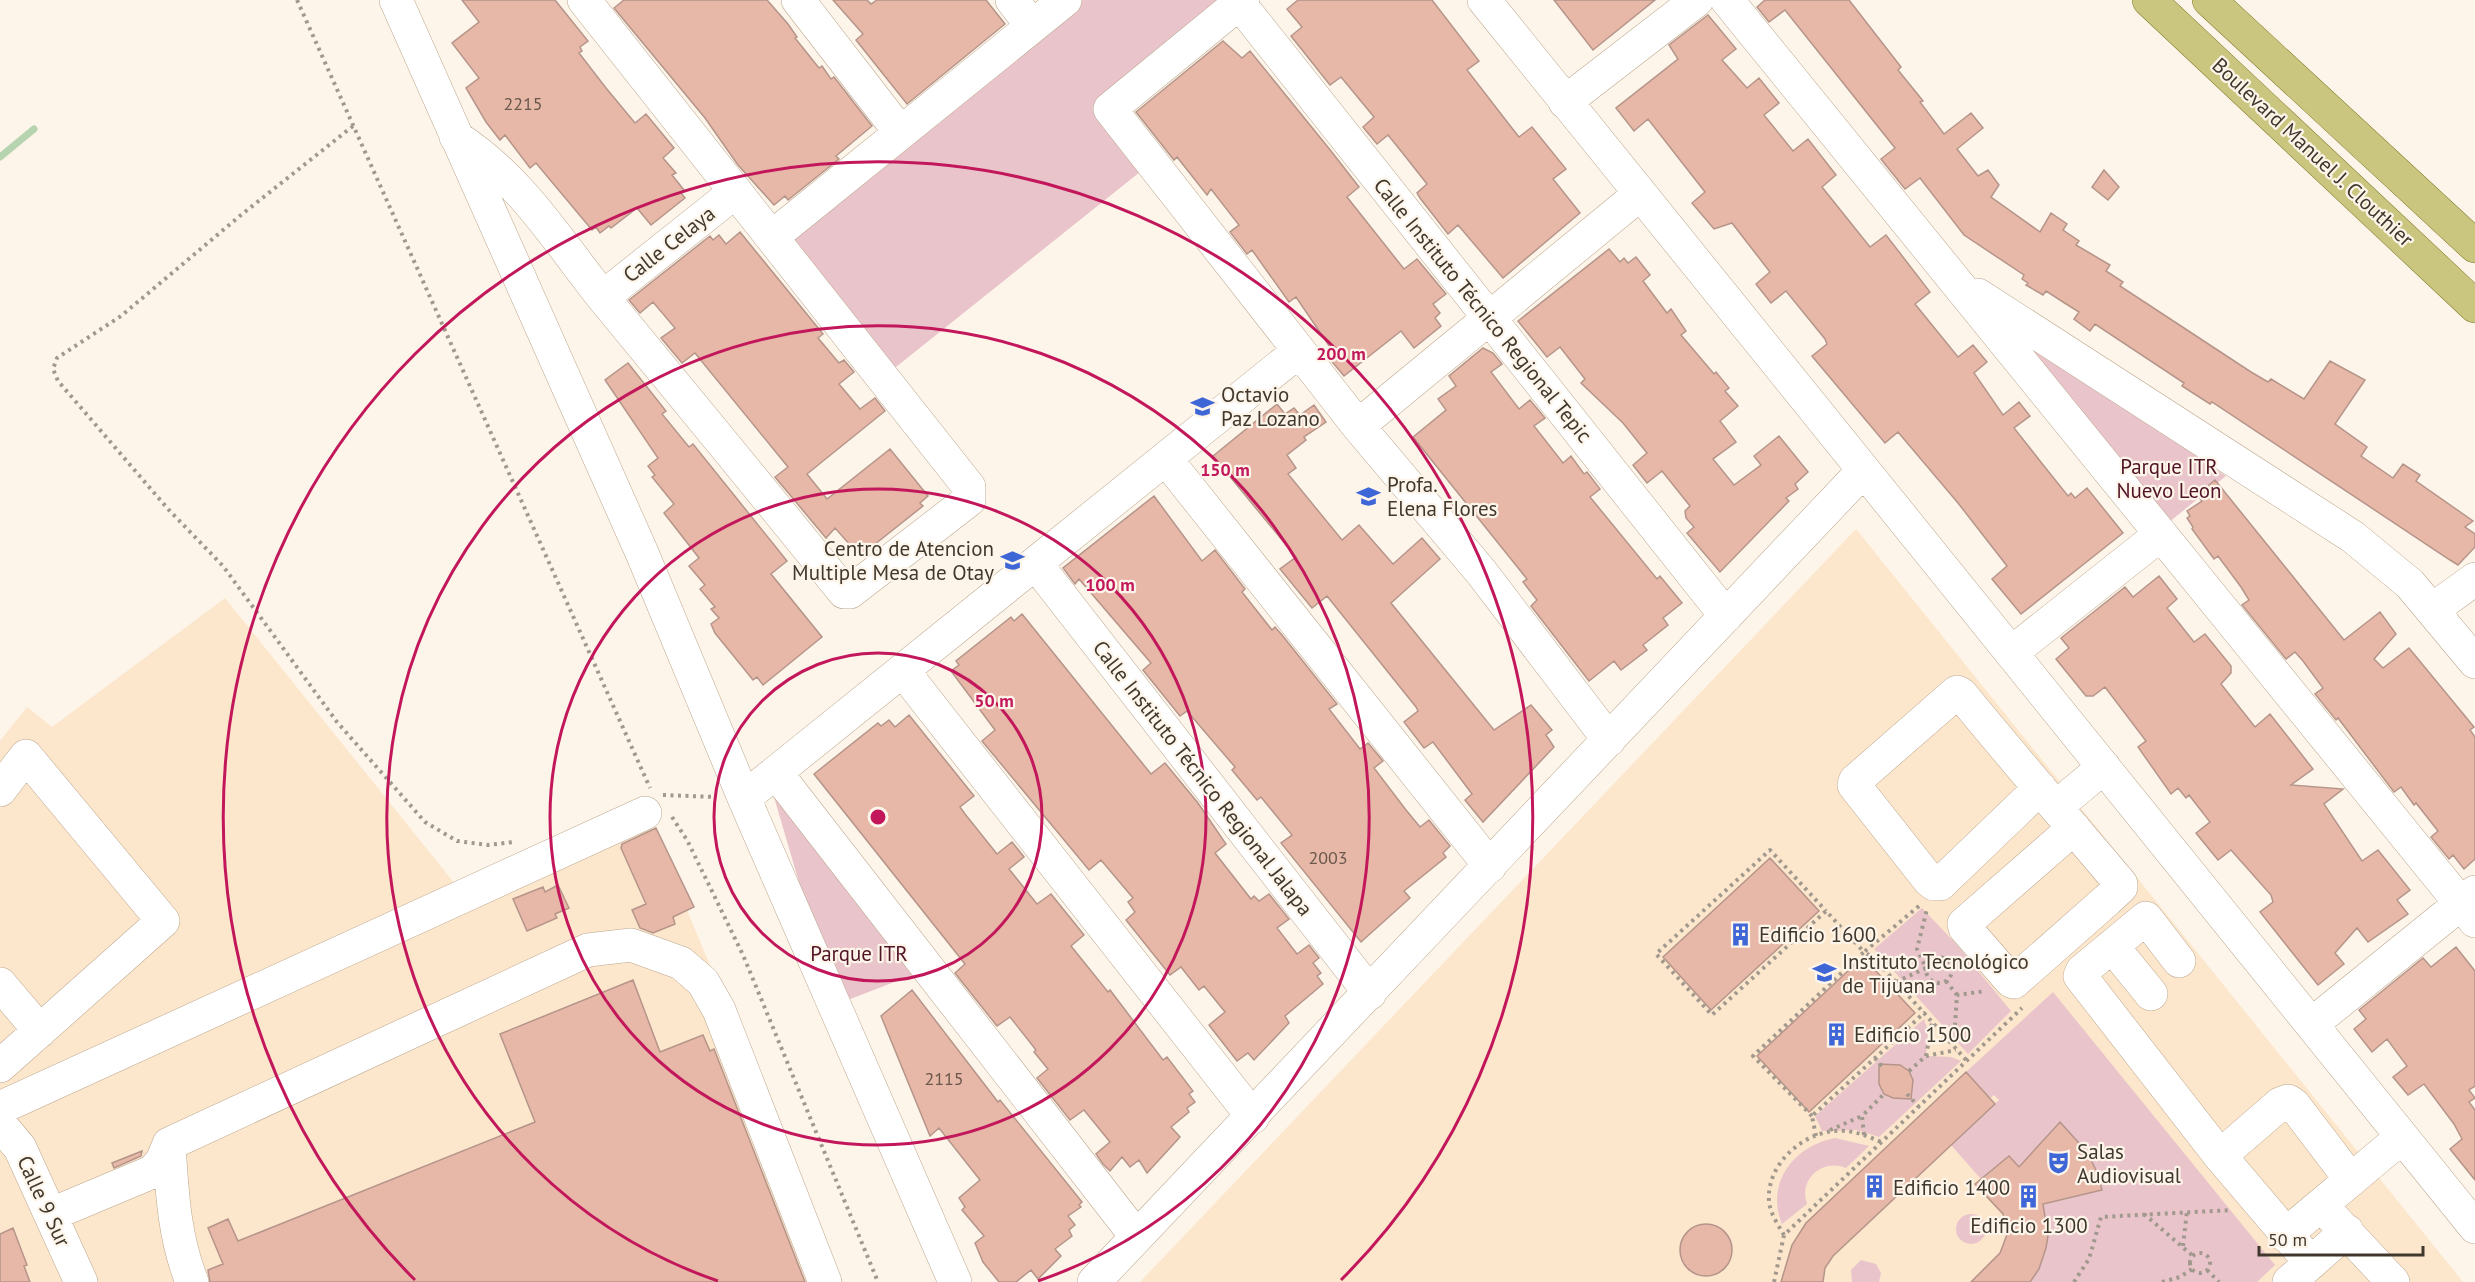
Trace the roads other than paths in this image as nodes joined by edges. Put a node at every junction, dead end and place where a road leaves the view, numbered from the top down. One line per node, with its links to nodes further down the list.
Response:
1 (396, 0): 15 (street)
2 (584, 0): 16 (street)
3 (798, 0): 14 (street)
4 (1012, 0): 12 (street)
5 (1065, 0): 12 (street)
6 (1484, 0): 13 (street)
7 (1697, 0): 13 (street)
8 (1727, 0): 20 (street)
9 (2149, 0): 22 (main road, Boulevard Manuel J. Clouthier)
10 (2209, 0): 19 (main road, Boulevard Manuel J. Clouthier)
11 (1241, 2): 23 (street, Calle Instituto Técnico Regional Tepic); 24 (street)
12 (1032, 26): 14 (street)
13 (1565, 102): 17 (street)
14 (900, 132): 18 (street)
15 (456, 137): 21 (street); 40 (street)
16 (735, 192): 18 (street); 21 (street, Calle Celaya)
17 (1640, 194): 23 (street); 27 (street)
18 (773, 236): 21 (street)
19 (2475, 246)
20 (1952, 278): 28 (street); 31 (street)
21 (603, 297)
22 (2475, 306)
23 (1489, 318): 25 (street); 32 (street, Calle Instituto Técnico Regional Tepic)
24 (1299, 351): 25 (street); 26 (street)
25 (1358, 426): 36 (street)
26 (1166, 459): 29 (street); 43 (street)
27 (1863, 471): 32 (street); 33 (street)
28 (2161, 534): 33 (street); 45 (street)
29 (1036, 564): 35 (street); 49 (street, Calle Instituto Técnico Regional Jalapa)
30 (2475, 579): 31 (street)
31 (2432, 610): 34 (street)
32 (1726, 616): 36 (street)
33 (2011, 653): 37 (street)
34 (2475, 662)
35 (903, 671): 38 (street); 55 (street)
36 (1609, 740): 43 (street)
37 (2104, 767): 41 (street); 51 (street)
38 (777, 774): 40 (street); 66 (street)
39 (0, 790): 52 (street)
40 (744, 798): 71 (street)
41 (2056, 807): 41 (street); 44 (street); 44 (street)
42 (645, 813): 54 (street)
43 (1490, 866): 49 (street)
44 (2107, 900): 46 (street)
45 (2470, 906): 51 (street)
46 (2122, 937): 47 (street); 50 (street); 59 (street)
47 (2179, 961)
48 (0, 984): 52 (street)
49 (1370, 993): 55 (street)
50 (2151, 994)
51 (2312, 1024): 57 (street)
52 (40, 1031): 53 (street)
53 (0, 1066)
54 (0, 1108)
55 (1253, 1117): 66 (street)
56 (0, 1124): 62 (street, Calle 9 Sur)
57 (2402, 1137): 60 (street); 63 (street)
58 (169, 1144): 62 (street); 69 (street); 70 (street)
59 (2220, 1156): 60 (street); 65 (street)
60 (2351, 1180): 61 (street)
61 (2320, 1205): 64 (street); 65 (street)
62 (51, 1214): 68 (street, Calle 9 Sur)
63 (2475, 1227)
64 (2347, 1231): 67 (street); 73 (street)
65 (2285, 1235): 67 (street)
66 (1136, 1236): 72 (street)
67 (2300, 1272)
68 (81, 1282)
69 (192, 1282)
70 (825, 1282)
71 (956, 1282)
72 (1094, 1282)
73 (2393, 1282)

